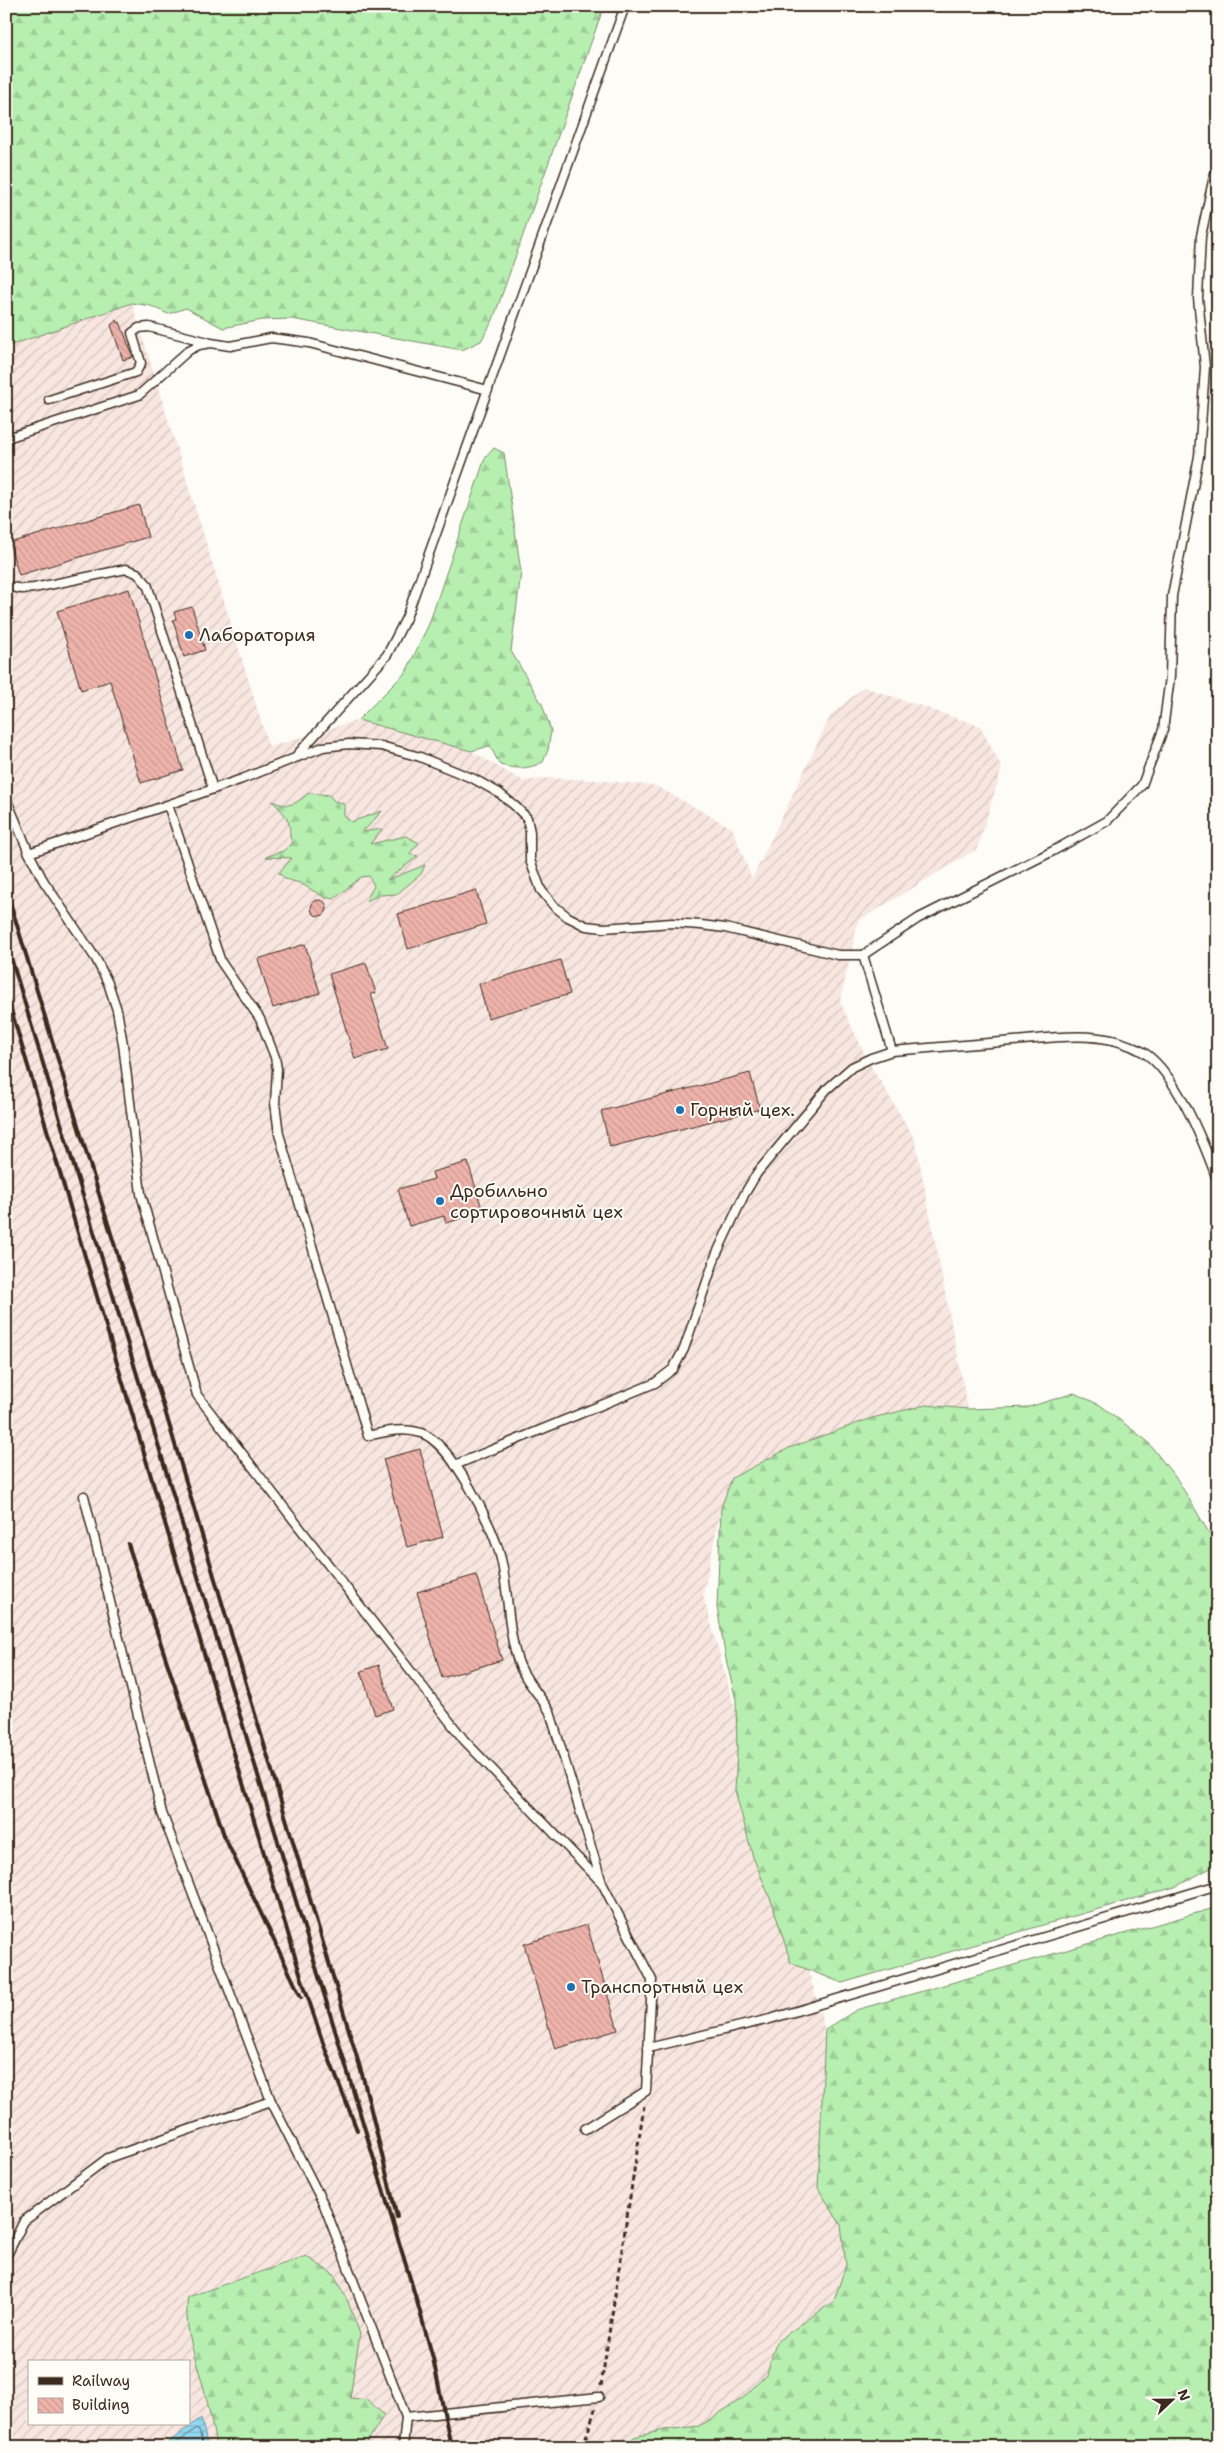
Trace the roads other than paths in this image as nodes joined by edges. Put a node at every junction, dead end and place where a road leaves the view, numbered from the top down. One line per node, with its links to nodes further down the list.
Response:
1 (625, 6): 4 (lane)
2 (1218, 170): 15 (lane)
3 (211, 343): 4 (lane); 5 (lane); 7 (lane)
4 (488, 390): 10 (lane)
5 (49, 400)
6 (6, 423): 7 (lane)
7 (7, 438): 8 (lane)
8 (6, 449)
9 (6, 586): 11 (lane)
10 (296, 757): 11 (lane); 15 (lane)
11 (213, 789): 13 (lane)
12 (6, 798): 14 (lane)
13 (168, 805): 14 (lane); 18 (lane)
14 (29, 853): 20 (lane)
15 (863, 955): 16 (lane)
16 (892, 1052): 17 (lane); 18 (lane)
17 (1218, 1182)
18 (455, 1465): 20 (lane)
19 (84, 1496): 23 (lane)
20 (602, 1883): 22 (lane)
21 (1218, 1885): 22 (lane)
22 (648, 2048): 24 (lane)
23 (271, 2101): 25 (lane); 27 (lane)
24 (586, 2129)
25 (6, 2257)
26 (599, 2398): 27 (lane)
27 (406, 2417): 28 (lane)
28 (403, 2447)

